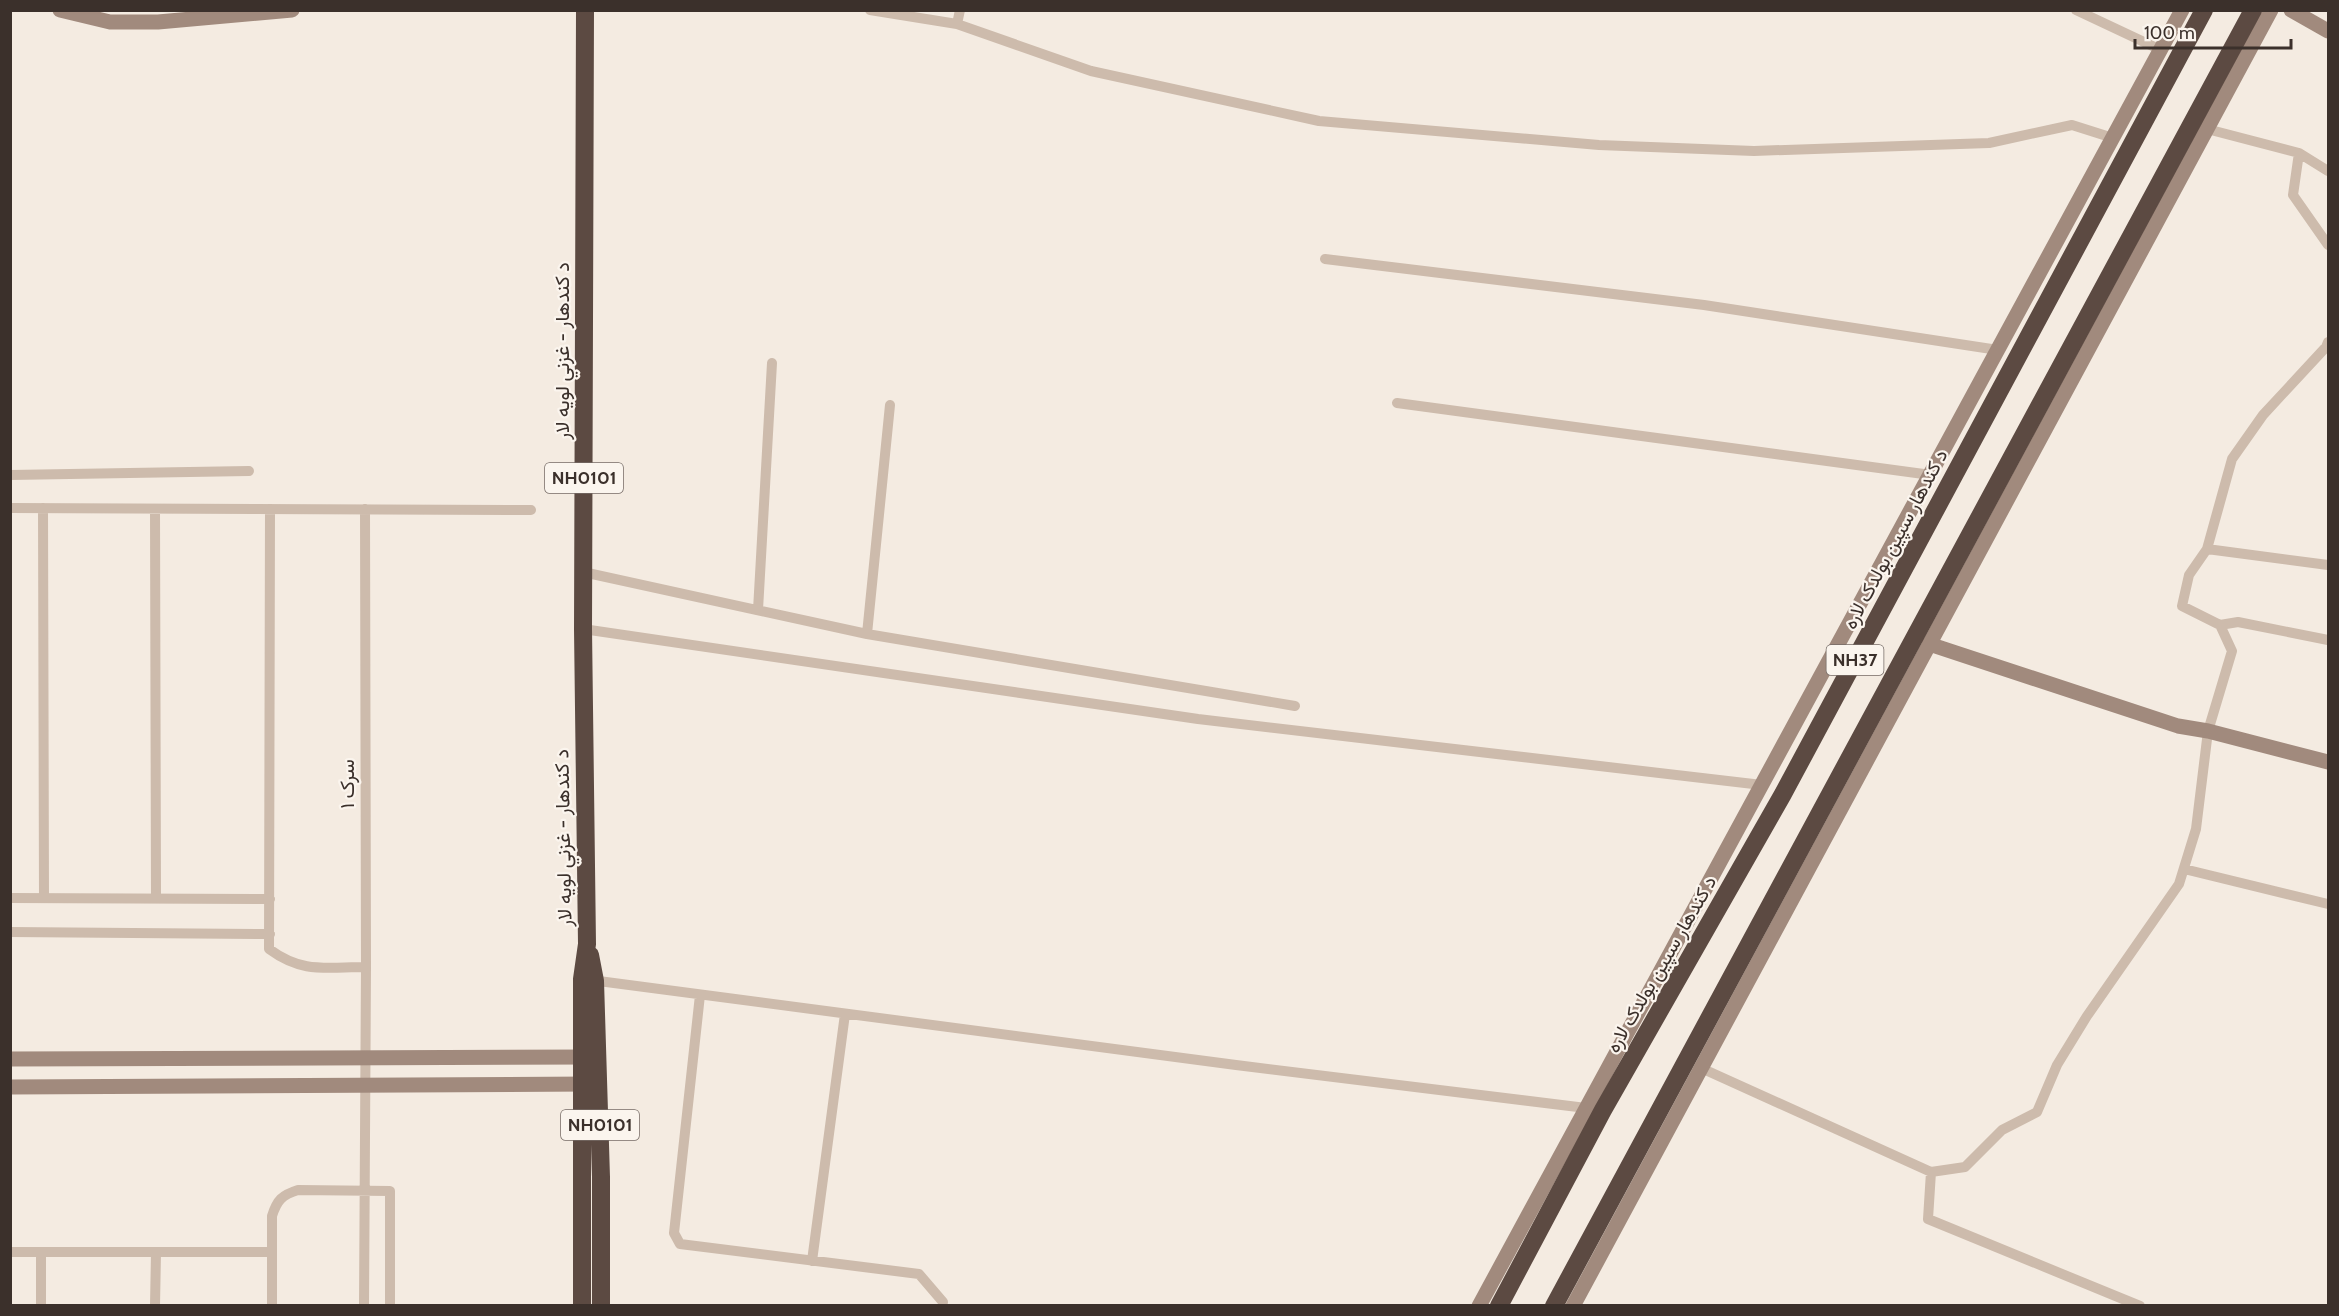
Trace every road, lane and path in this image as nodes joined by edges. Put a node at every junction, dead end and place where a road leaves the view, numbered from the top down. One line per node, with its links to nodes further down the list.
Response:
1 (60, 10): 12 (street)
2 (292, 10): 12 (street)
3 (585, 10): 38 (highway, د کندهار - غزني لويه لار / NH0101)
4 (870, 10): 13 (street)
5 (960, 10): 13 (street)
6 (2076, 10): 15 (street)
7 (2182, 10): 15 (street)
8 (2204, 10): 85 (highway, د کندهار سپین بولدک لاره / NH37)
9 (2253, 10): 86 (highway, NH37)
10 (2271, 10): 16 (street)
11 (2291, 10): 14 (street)
12 (283, 11)
13 (957, 24): 17 (street)
14 (2328, 31)
15 (2161, 50): 17 (street)
16 (2207, 129): 18 (street); 44 (street)
17 (2113, 138): 23 (street)
18 (2299, 153): 19 (street); 20 (street)
19 (2328, 171)
20 (2328, 244)
21 (1325, 259): 23 (street)
22 (2328, 342): 36 (street)
23 (1998, 351): 29 (street)
24 (772, 363): 39 (street)
25 (1397, 403): 29 (street)
26 (890, 405): 42 (street)
27 (249, 471): 28 (street)
28 (10, 475)
29 (1931, 476): 48 (street)
30 (10, 508): 31 (street)
31 (43, 508): 32 (street); 51 (street)
32 (154, 508): 33 (street); 52 (street)
33 (270, 509): 34 (street); 53 (street)
34 (365, 509): 35 (street); 57 (street, سرک ۱)
35 (531, 510)
36 (2207, 549): 37 (street); 40 (street)
37 (2328, 565)
38 (583, 572): 39 (street); 41 (highway, د کندهار - غزني لويه لار / NH0101)
39 (758, 610): 42 (street)
40 (2220, 625): 43 (street); 46 (street)
41 (583, 629): 48 (street); 58 (highway, د کندهار - غزني لويه لار / NH0101)
42 (867, 634): 45 (street)
43 (2328, 640)
44 (1929, 644): 46 (street); 64 (street)
45 (1295, 706)
46 (2208, 731): 47 (street); 49 (street)
47 (2328, 762)
48 (1762, 784): 68 (street)
49 (2184, 869): 54 (street); 69 (street)
50 (10, 898): 51 (street)
51 (44, 898): 52 (street)
52 (156, 898): 53 (street)
53 (270, 899): 56 (street)
54 (2328, 904)
55 (10, 932): 56 (street)
56 (270, 934): 57 (street)
57 (366, 967): 63 (street, سرک ۱)
58 (589, 980): 59 (street); 61 (highway, د کندهار - غزني لويه لار / NH0101)
59 (700, 995): 60 (street); 75 (street)
60 (845, 1014): 68 (street); 75 (street)
61 (590, 1057): 63 (street); 65 (highway, د کندهار - غزني لويه لار / NH0101)
62 (10, 1059): 63 (street)
63 (365, 1059): 66 (street, سرک ۱)
64 (1701, 1068): 69 (street); 87 (street)
65 (590, 1084): 66 (street); 82 (highway, د کندهار - غزني لويه لار / NH0101); 83 (highway, د کندهار - غزني لويه لار / NH0101)
66 (365, 1086): 67 (street); 70 (street, سرک ۱)
67 (10, 1088)
68 (1586, 1108): 84 (street)
69 (1931, 1172): 88 (street)
70 (364, 1191): 74 (street); 80 (street, سرک ۱); 81 (street)
71 (10, 1252): 72 (street)
72 (41, 1252): 73 (street); 77 (street)
73 (156, 1252): 74 (street); 78 (street)
74 (271, 1252): 79 (street)
75 (812, 1261): 76 (street)
76 (943, 1302)
77 (41, 1305)
78 (155, 1305)
79 (272, 1305)
80 (364, 1305)
81 (390, 1305)
82 (582, 1305)
83 (601, 1305)
84 (1479, 1305)
85 (1499, 1305)
86 (1554, 1305)
87 (1573, 1305)
88 (2140, 1305)

